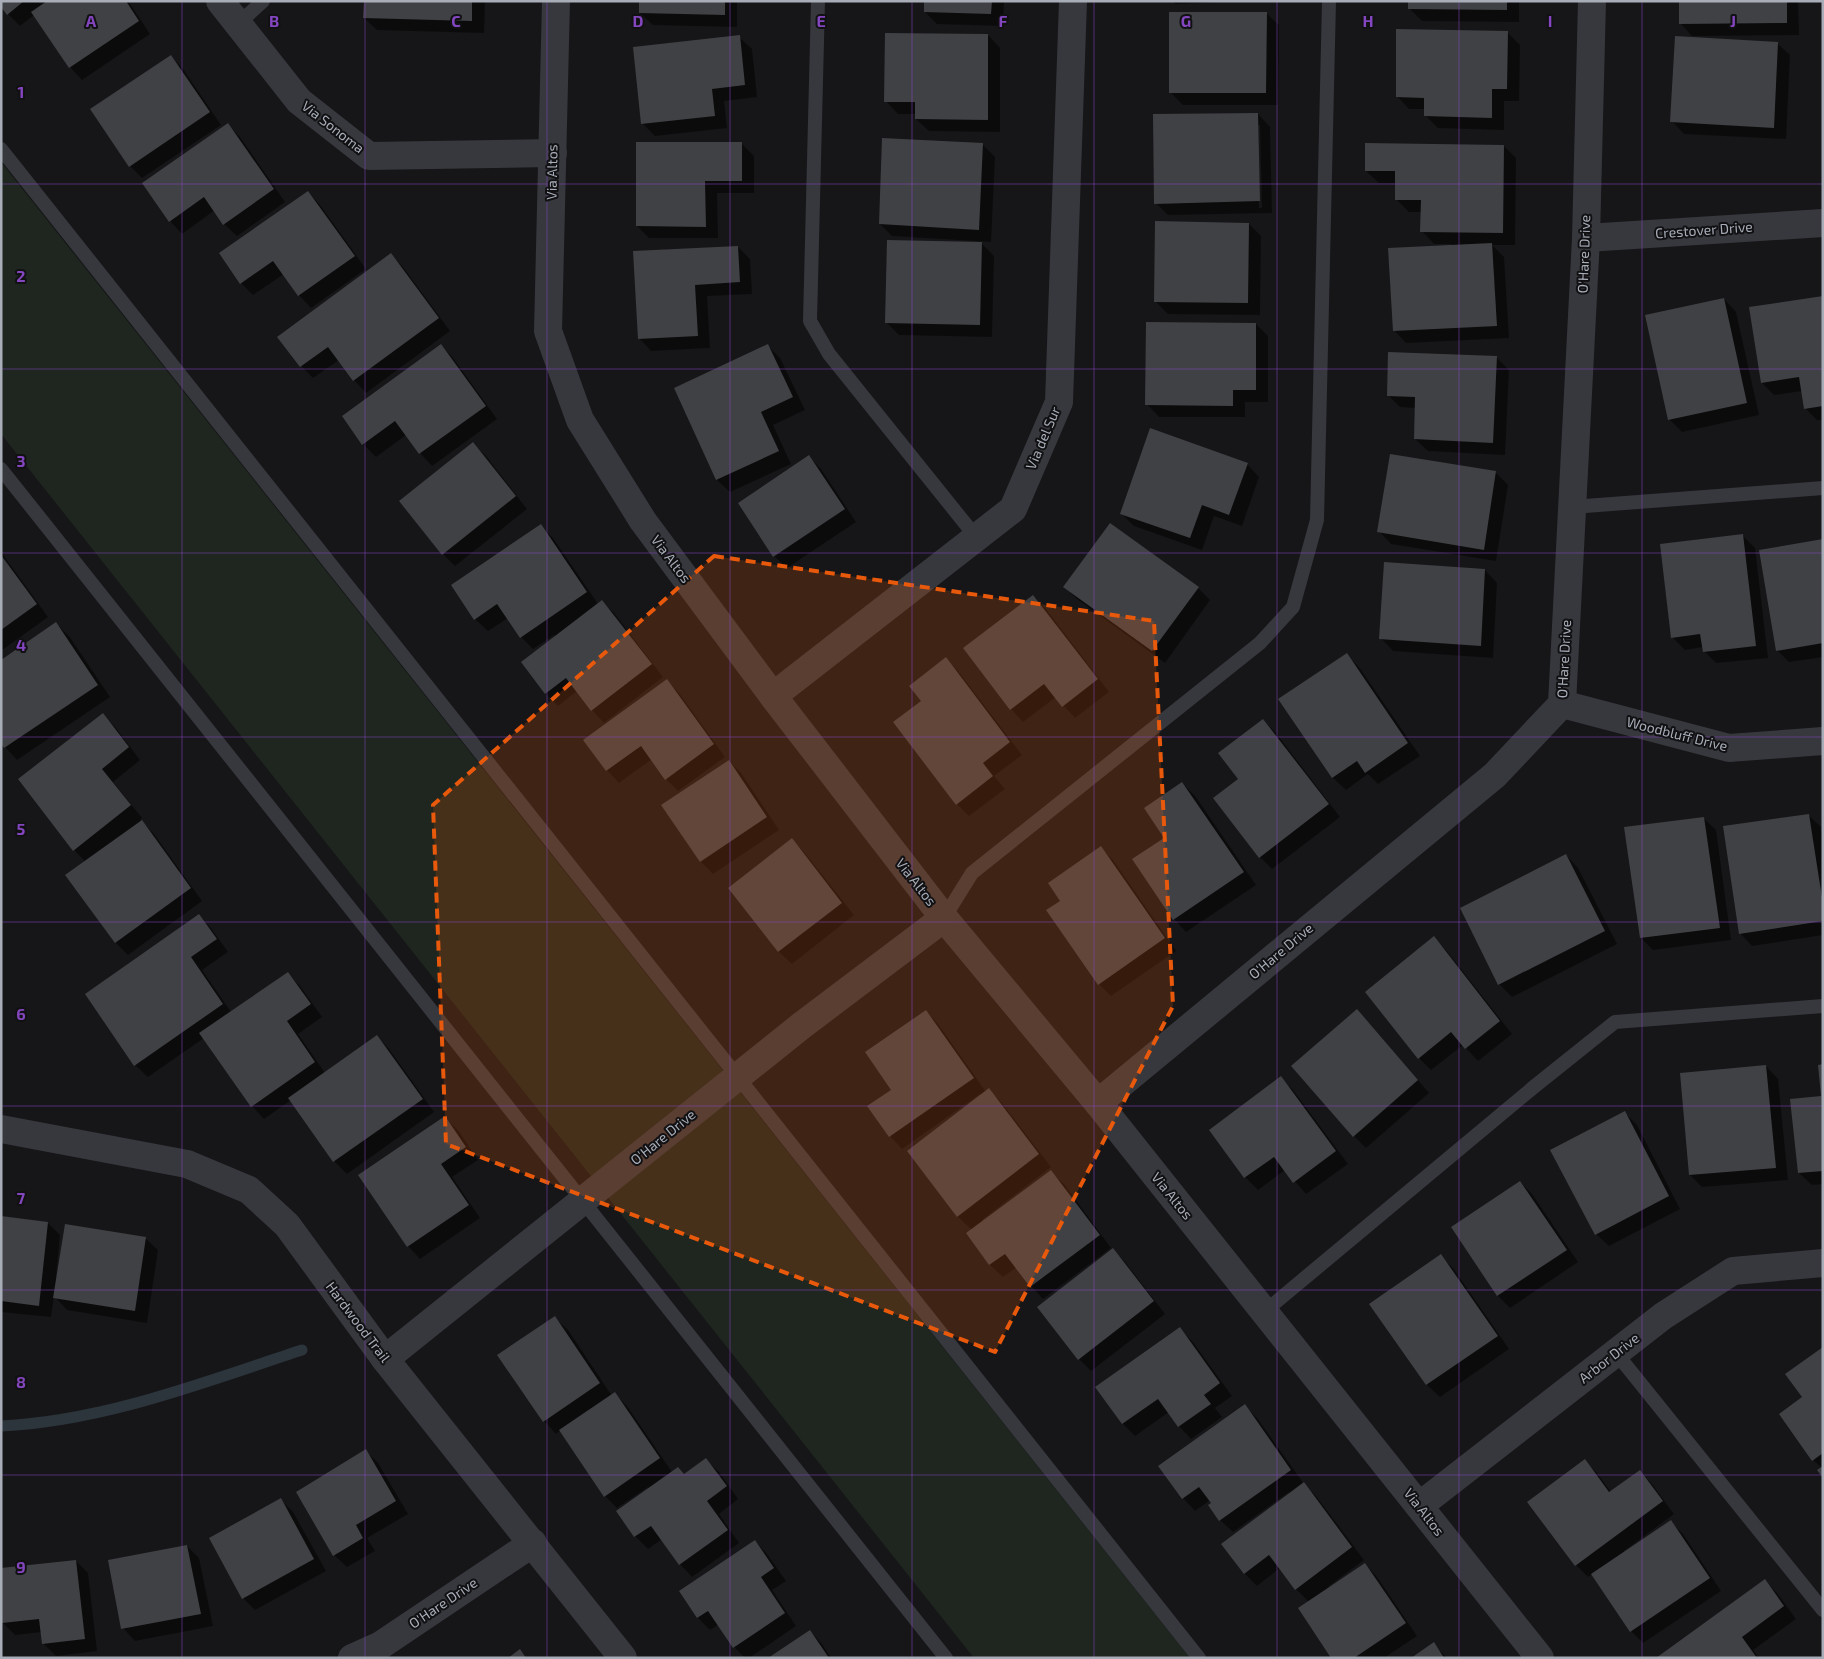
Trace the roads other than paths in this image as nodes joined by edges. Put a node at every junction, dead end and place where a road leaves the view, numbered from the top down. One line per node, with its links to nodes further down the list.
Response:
1 (220, 1): 8 (street, Via Sonoma)
2 (262, 1): 8 (lane)
3 (556, 1): 10 (street, Via Altos)
4 (818, 1): 16 (lane)
5 (1073, 1): 16 (street, Via del Sur)
6 (1329, 1): 20 (lane)
7 (1592, 1): 12 (street, O'Hare Drive)
8 (238, 24): 10 (street, Via Sonoma)
9 (1, 149): 22 (lane)
10 (553, 153): 17 (street, Via Altos)
11 (1823, 222): 12 (street, Crestover Drive)
12 (1586, 238): 15 (street, O'Hare Drive)
13 (1, 469): 25 (lane)
14 (1823, 488): 15 (lane)
15 (1572, 507): 18 (street, O'Hare Drive)
16 (976, 537): 17 (street, Via del Sur)
17 (773, 696): 20 (street, Via Altos)
18 (1562, 704): 19 (street, Woodbluff Drive); 23 (street, O'Hare Drive)
19 (1823, 741)
20 (944, 918): 22 (street, O'Hare Drive); 23 (street, Via Altos)
21 (1823, 1006): 27 (lane)
22 (738, 1077): 25 (street, O'Hare Drive); 36 (lane)
23 (1098, 1103): 27 (street, Via Altos)
24 (1, 1129): 29 (street, Hardwood Trail)
25 (584, 1200): 29 (street, O'Hare Drive); 35 (lane)
26 (1823, 1263): 28 (street, Arbor Drive)
27 (1264, 1312): 30 (street, Via Altos)
28 (1616, 1353): 30 (street, Arbor Drive); 32 (lane)
29 (385, 1359): 31 (street, Hardwood Trail)
30 (1419, 1506): 37 (street, Via Altos)
31 (532, 1543): 33 (street, O'Hare Drive); 34 (street, Hardwood Trail)
32 (1823, 1610)
33 (352, 1658)
34 (623, 1658)
35 (946, 1658)
36 (1199, 1658)
37 (1540, 1658)

